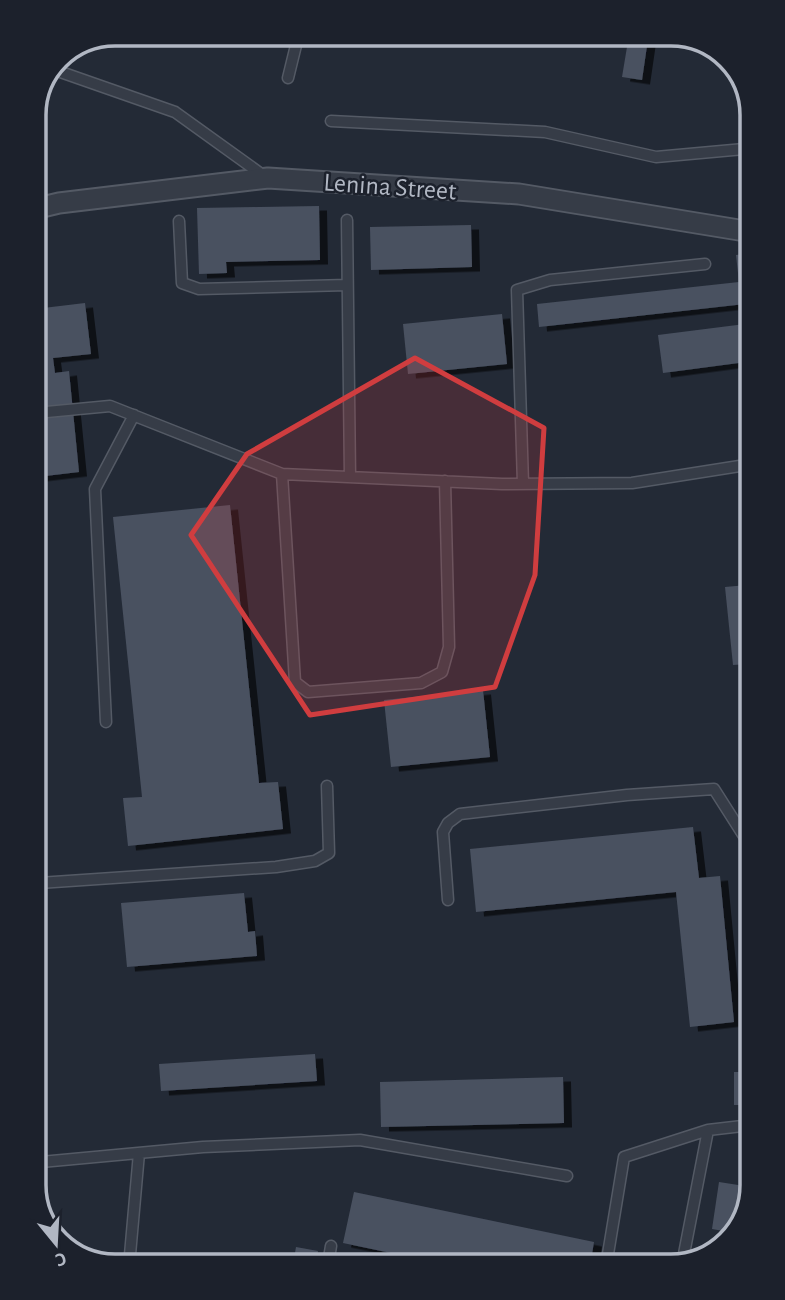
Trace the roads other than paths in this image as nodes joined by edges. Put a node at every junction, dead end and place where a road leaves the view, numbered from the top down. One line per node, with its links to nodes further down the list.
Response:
1 (296, 46): 3 (lane)
2 (61, 72): 6 (lane)
3 (288, 78)
4 (331, 121): 5 (lane)
5 (740, 149)
6 (268, 178): 7 (street, Lenina Street); 10 (street, Lenina Street)
7 (46, 206)
8 (347, 220): 12 (lane)
9 (179, 221): 12 (lane)
10 (740, 230)
11 (705, 264): 19 (lane)
12 (347, 285): 17 (lane)
13 (46, 412): 14 (lane)
14 (134, 415): 16 (lane); 20 (lane)
15 (740, 466): 19 (lane)
16 (282, 474): 17 (lane); 18 (lane)
17 (350, 477): 18 (lane)
18 (445, 481): 19 (lane)
19 (523, 484)
20 (106, 722)
21 (327, 786): 23 (lane)
22 (740, 830): 24 (lane)
23 (46, 883)
24 (448, 900)
25 (740, 1126): 26 (lane)
26 (708, 1130): 31 (lane); 34 (lane)
27 (139, 1153): 28 (lane); 29 (lane); 32 (lane)
28 (46, 1162)
29 (567, 1176)
30 (331, 1246): 33 (lane)
31 (684, 1253)
32 (130, 1254)
33 (330, 1254)
34 (608, 1254)

